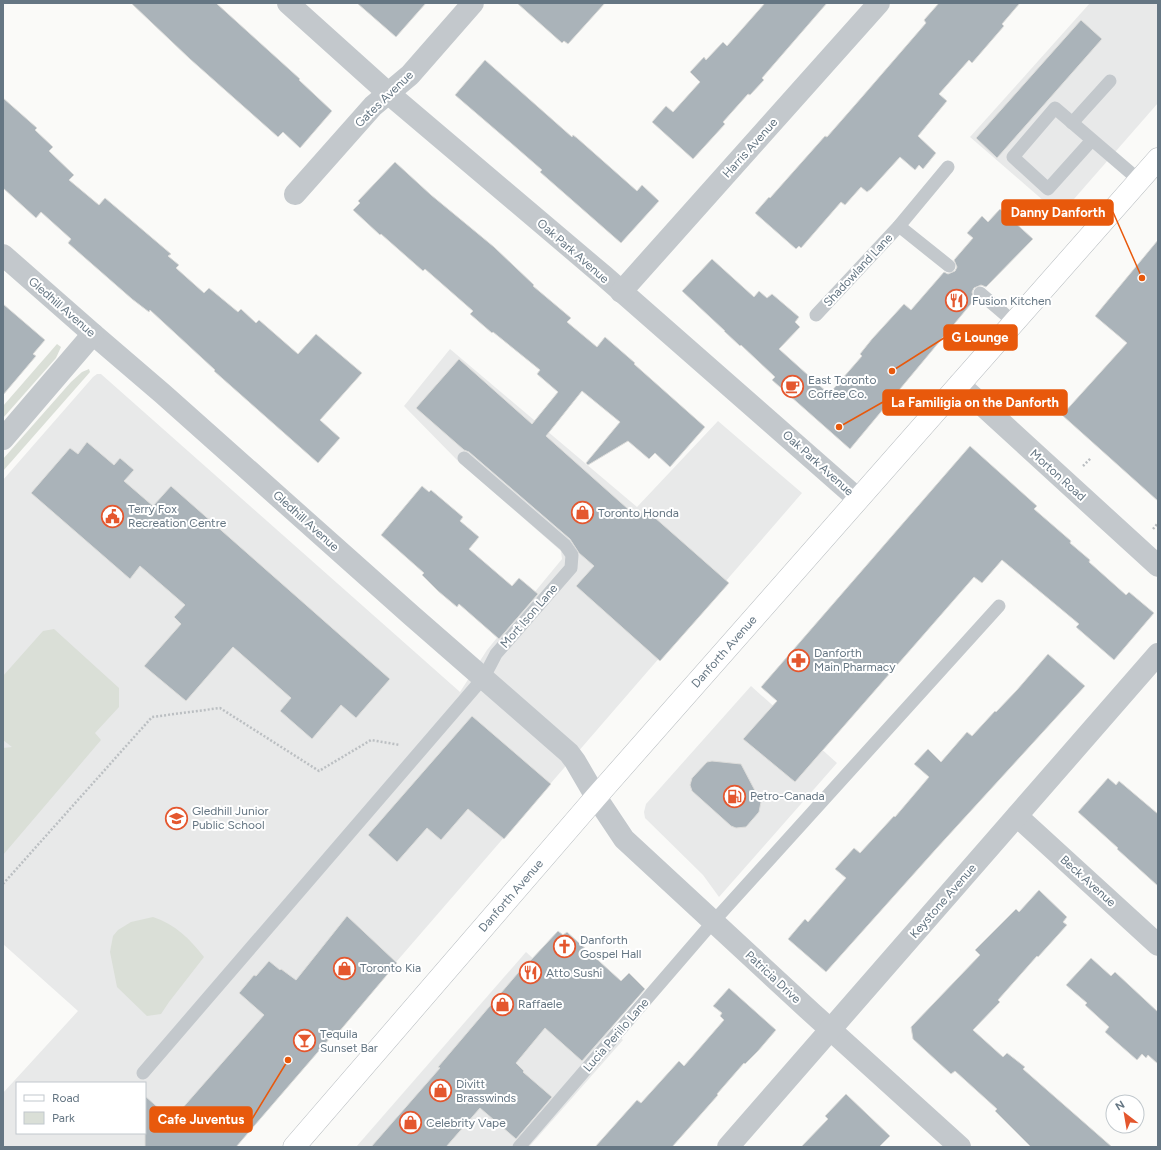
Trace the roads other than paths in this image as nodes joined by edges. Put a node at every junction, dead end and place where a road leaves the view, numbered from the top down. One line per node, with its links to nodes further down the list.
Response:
1 (288, 3): 5 (street, Oak Park Avenue)
2 (473, 3): 5 (street, Gates Avenue)
3 (879, 3): 15 (street, Harris Avenue)
4 (1110, 81): 6 (lane)
5 (388, 93): 11 (street, Gates Avenue); 15 (street, Oak Park Avenue)
6 (1072, 123): 7 (lane); 7 (lane)
7 (1092, 140): 10 (lane)
8 (1157, 163): 10 (main road, Danforth Avenue)
9 (948, 167): 12 (lane, Shadowland Lane)
10 (1139, 180): 18 (main road, Danforth Avenue)
11 (295, 194)
12 (899, 226): 14 (lane, Shadowland Lane); 17 (lane, Shadowland Lane)
13 (3, 254): 19 (street, Gledhill Avenue)
14 (948, 266)
15 (622, 292): 23 (street, Oak Park Avenue)
16 (980, 293): 18 (lane)
17 (816, 314)
18 (1015, 323): 20 (main road, Danforth Avenue)
19 (93, 334): 21 (street); 27 (street, Gledhill Avenue)
20 (958, 384): 23 (main road, Danforth Avenue); 24 (street, Morton Road)
21 (3, 439)
22 (464, 458): 27 (lane, Mort Ison Lane)
23 (858, 499): 28 (main road, Danforth Avenue)
24 (1158, 566)
25 (999, 606): 30 (lane, Lucia Perillo Lane)
26 (1158, 654): 29 (street, Keystone Avenue)
27 (484, 678): 28 (street, Gledhill Avenue); 33 (lane, Mort Ison Lane)
28 (596, 797): 30 (street, Patricia Drive); 34 (main road, Danforth Avenue)
29 (1017, 816): 31 (street, Beck Avenue); 32 (street, Keystone Avenue)
30 (713, 922): 32 (street, Patricia Drive); 35 (lane, Lucia Perillo Lane)
31 (1158, 945)
32 (831, 1030): 36 (street, Keystone Avenue); 37 (street, Patricia Drive)
33 (143, 1073)
34 (294, 1147)
35 (519, 1147)
36 (728, 1147)
37 (960, 1147)

